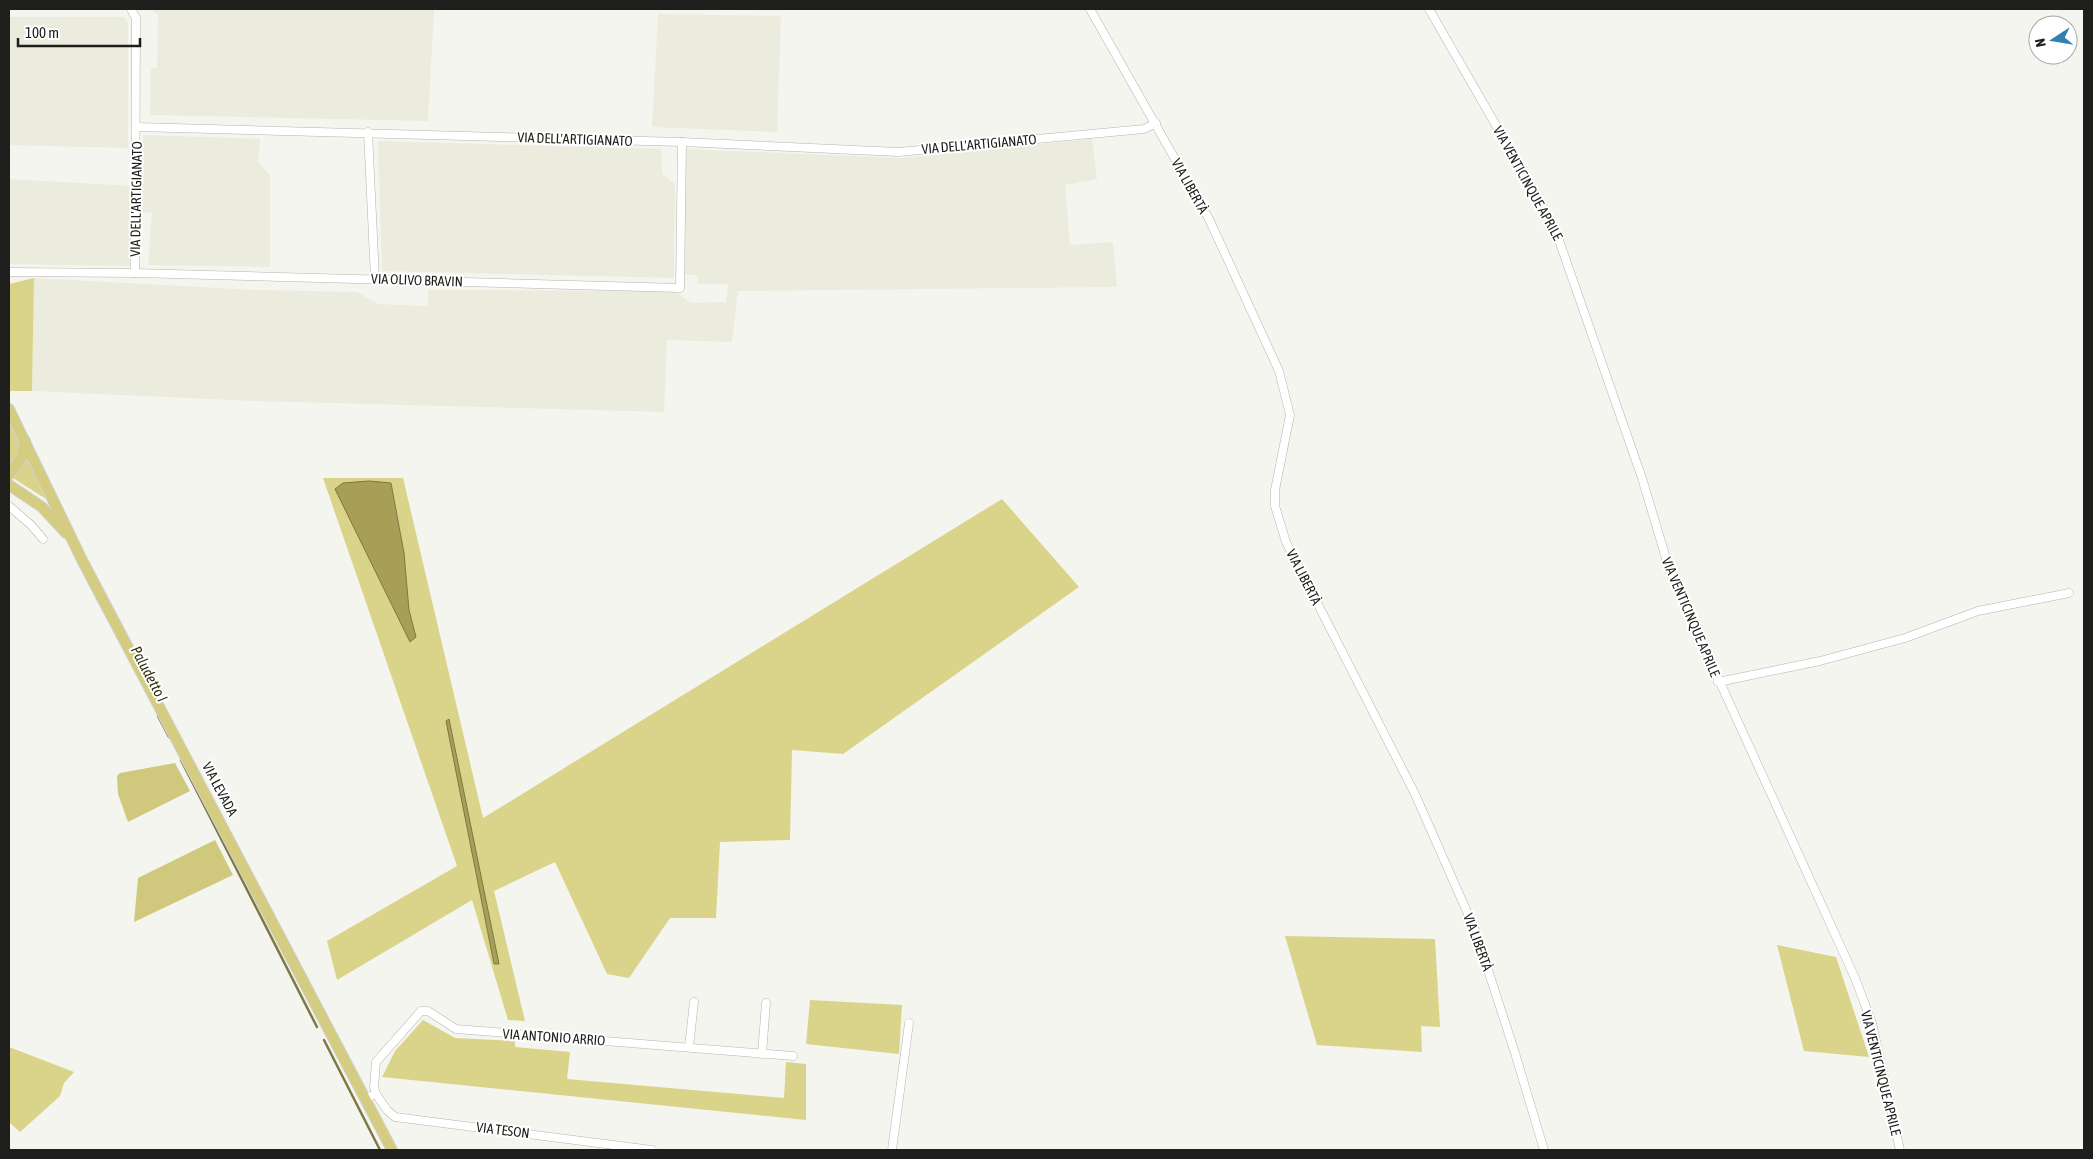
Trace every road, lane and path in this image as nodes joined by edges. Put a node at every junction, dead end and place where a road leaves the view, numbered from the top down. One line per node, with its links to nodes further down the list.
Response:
1 (131, 9): 5 (street)
2 (1090, 9): 4 (street, VIA LIBERTÀ)
3 (1429, 9): 19 (street, VIA VENTICINQUE APRILE)
4 (1156, 123): 7 (street, VIA DELL'ARTIGIANATO); 31 (street, VIA LIBERTÀ)
5 (137, 127): 6 (street, VIA DELL'ARTIGIANATO); 9 (street, VIA DELL'ARTIGIANATO)
6 (368, 132): 7 (street, VIA DELL'ARTIGIANATO); 10 (street)
7 (682, 142): 10 (street, VIA OLIVO BRAVIN)
8 (9, 272): 9 (street, VIA OLIVO BRAVIN)
9 (135, 273): 10 (street, VIA OLIVO BRAVIN)
10 (375, 279)
11 (9, 409): 12 (main road, VIA LEVADA)
12 (25, 440): 13 (main road); 17 (main road, VIA LEVADA)
13 (9, 475)
14 (9, 485): 17 (main road)
15 (9, 506): 16 (street)
16 (43, 539)
17 (82, 560): 27 (main road, VIA LEVADA)
18 (2069, 593): 19 (street)
19 (1718, 682): 32 (street, VIA VENTICINQUE APRILE)
20 (694, 1002): 23 (street)
21 (766, 1003): 24 (street)
22 (909, 1023): 30 (street)
23 (689, 1047): 24 (street, VIA ANTONIO ARRIO); 26 (street, VIA ANTONIO ARRIO)
24 (762, 1054): 25 (street, VIA ANTONIO ARRIO)
25 (793, 1056)
26 (376, 1094): 27 (street); 29 (street, VIA TESON)
27 (366, 1098): 28 (main road, VIA LEVADA)
28 (392, 1150)
29 (652, 1150)
30 (892, 1150)
31 (1544, 1150)
32 (1900, 1150)

